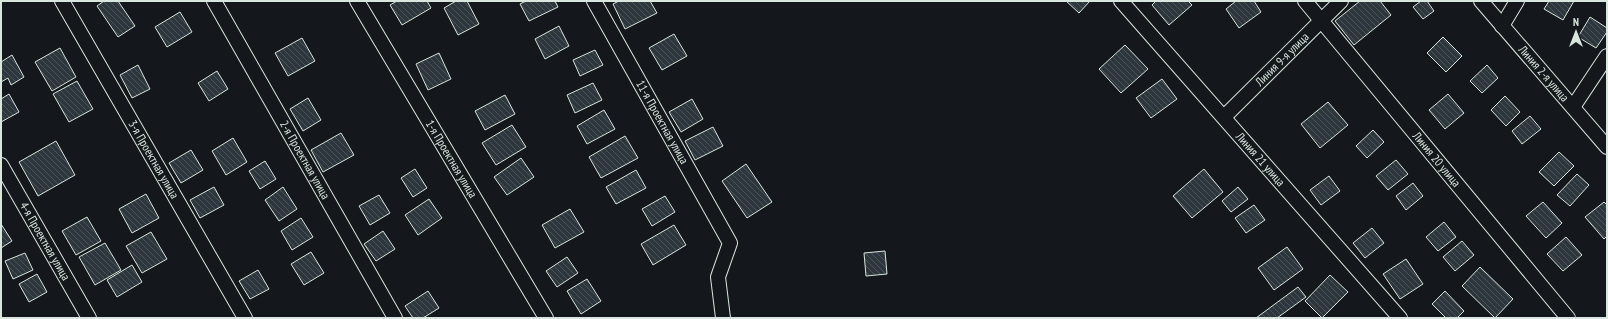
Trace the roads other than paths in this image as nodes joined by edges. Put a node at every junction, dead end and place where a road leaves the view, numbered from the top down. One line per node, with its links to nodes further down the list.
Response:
1 (62, 1): 18 (street, 3-я Проектная улица)
2 (214, 1): 19 (street, 2-я Проектная улица)
3 (356, 1): 20 (street, 1-я Проектная улица)
4 (594, 1): 21 (street, 11-я Проектная улица)
5 (1121, 1): 14 (street, Линия 21 улица)
6 (1305, 1): 10 (street, Линия 20 улица)
7 (1341, 1): 10 (street, Линия 9-я улица)
8 (1481, 1): 11 (street, Линия 2-я улица)
9 (1517, 1): 11 (street)
10 (1321, 21): 14 (street, Линия 9-я улица); 23 (street, Линия 20 улица)
11 (1502, 26): 13 (street, Линия 2-я улица)
12 (1607, 56): 13 (street)
13 (1573, 107): 15 (street, Линия 2-я улица)
14 (1224, 117): 22 (street, Линия 21 улица)
15 (1607, 147)
16 (1, 164): 17 (street, 4-я Проектная улица)
17 (89, 318)
18 (245, 318)
19 (395, 318)
20 (546, 318)
21 (723, 318)
22 (1400, 318)
23 (1568, 318)

